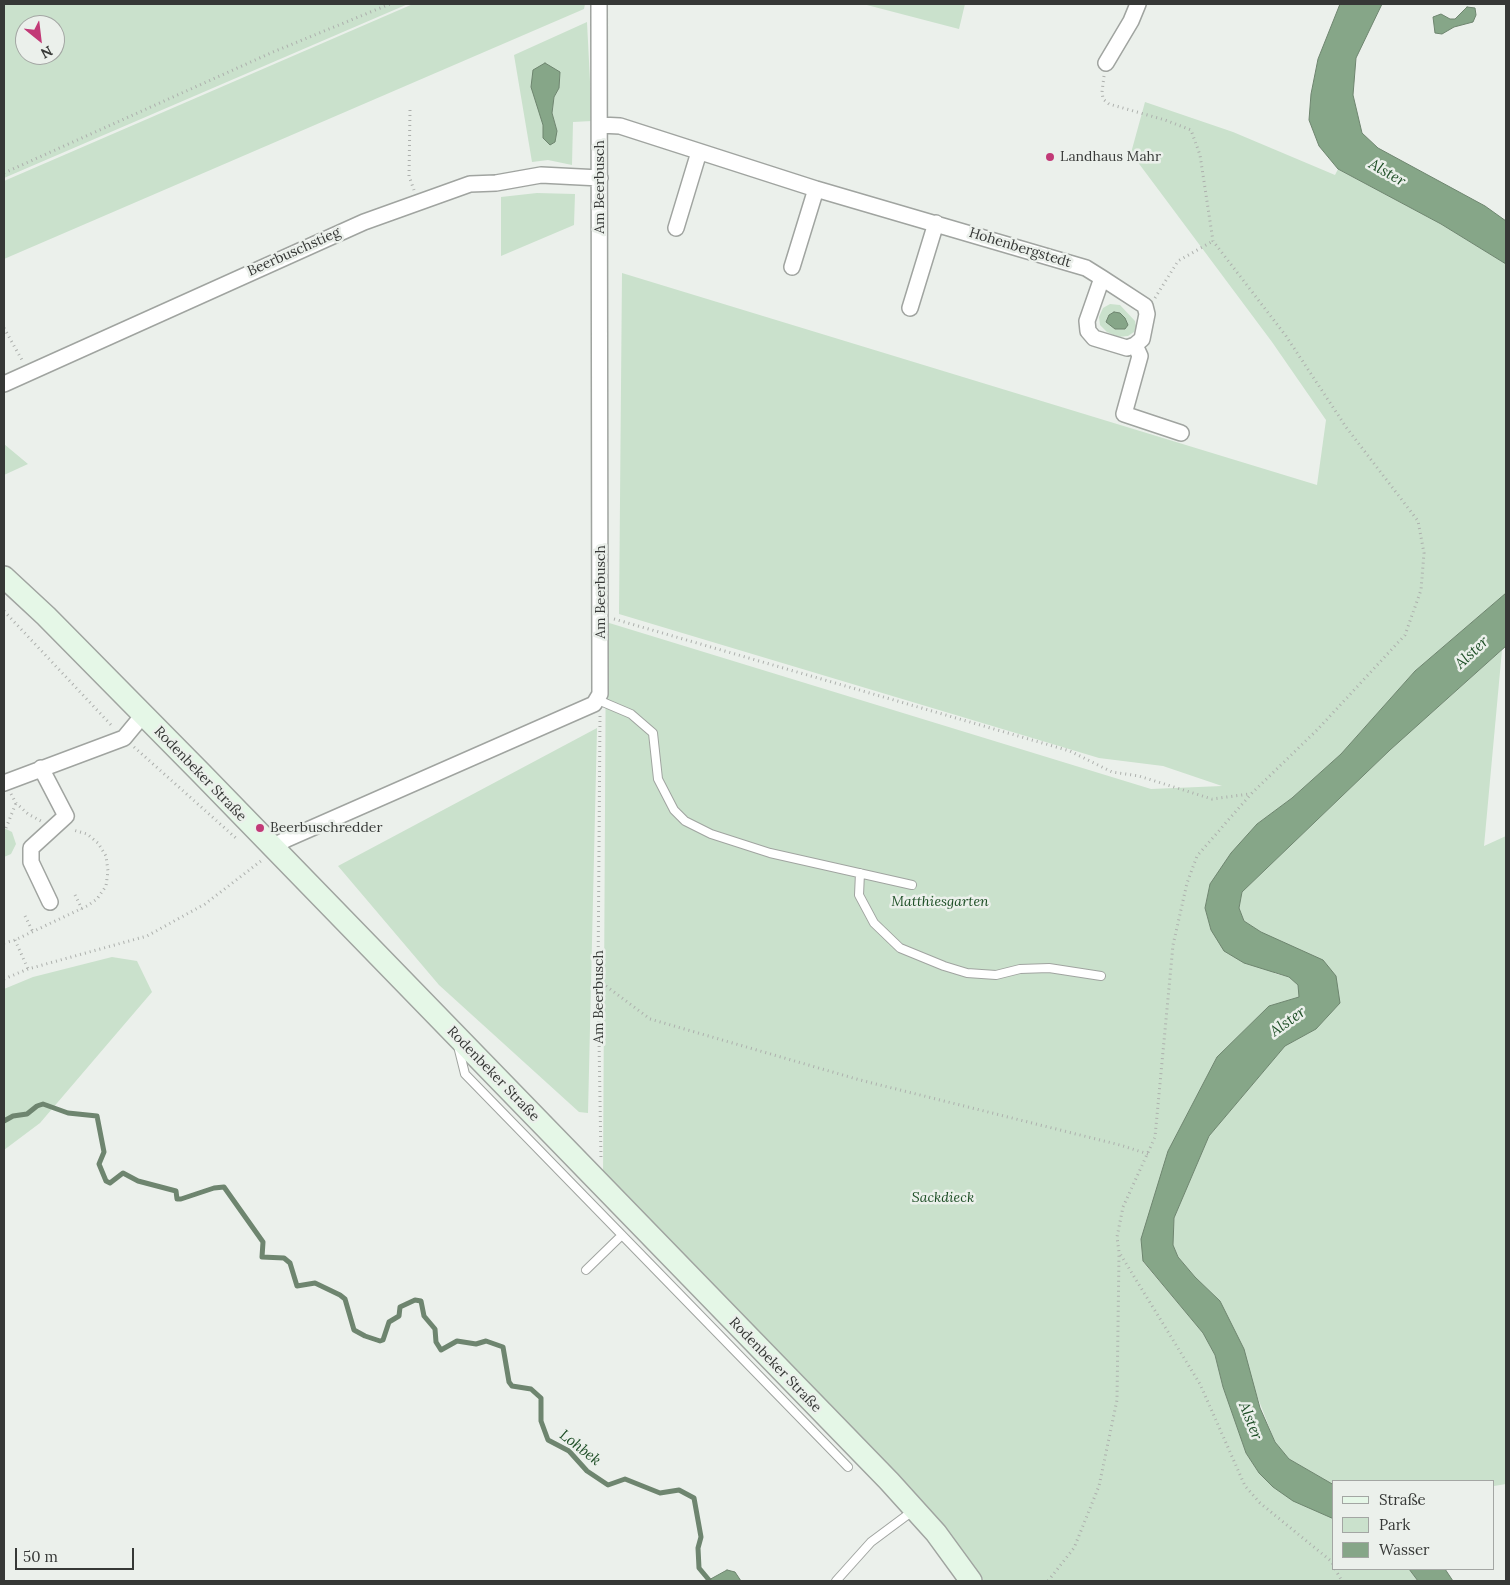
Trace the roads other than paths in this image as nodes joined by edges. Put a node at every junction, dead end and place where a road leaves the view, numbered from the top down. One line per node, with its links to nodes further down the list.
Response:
1 (599, 4): 4 (street, Am Beerbusch)
2 (1138, 4): 3 (street)
3 (1106, 63)
4 (600, 126): 5 (street, Hohenbergstedt); 6 (street, Am Beerbusch)
5 (699, 152): 7 (street, Hohenbergstedt); 9 (street)
6 (600, 178): 14 (street, Beerbuschstieg); 17 (street, Am Beerbusch)
7 (816, 189): 8 (street, Hohenbergstedt); 10 (street)
8 (936, 223): 11 (street, Hohenbergstedt); 12 (street)
9 (676, 228)
10 (792, 267)
11 (1102, 278): 13 (street, Hohenbergstedt); 13 (street)
12 (910, 308)
13 (1136, 346): 15 (street)
14 (4, 384)
15 (1181, 432)
16 (4, 577): 18 (street, Rodenbeker Straße)
17 (598, 700): 21 (street); 22 (lane)
18 (143, 715): 19 (street); 21 (street, Rodenbeker Straße)
19 (41, 768): 20 (street); 24 (street)
20 (4, 781)
21 (264, 858): 26 (street, Rodenbeker Straße)
22 (860, 873): 23 (lane); 25 (lane)
23 (912, 885)
24 (50, 902)
25 (1100, 976)
26 (455, 1034): 27 (lane); 30 (street, Rodenbeker Straße)
27 (622, 1235): 28 (lane); 29 (lane)
28 (586, 1270)
29 (848, 1467)
30 (915, 1509): 31 (lane); 32 (street, Rodenbeker Straße)
31 (836, 1581)
32 (971, 1581)

